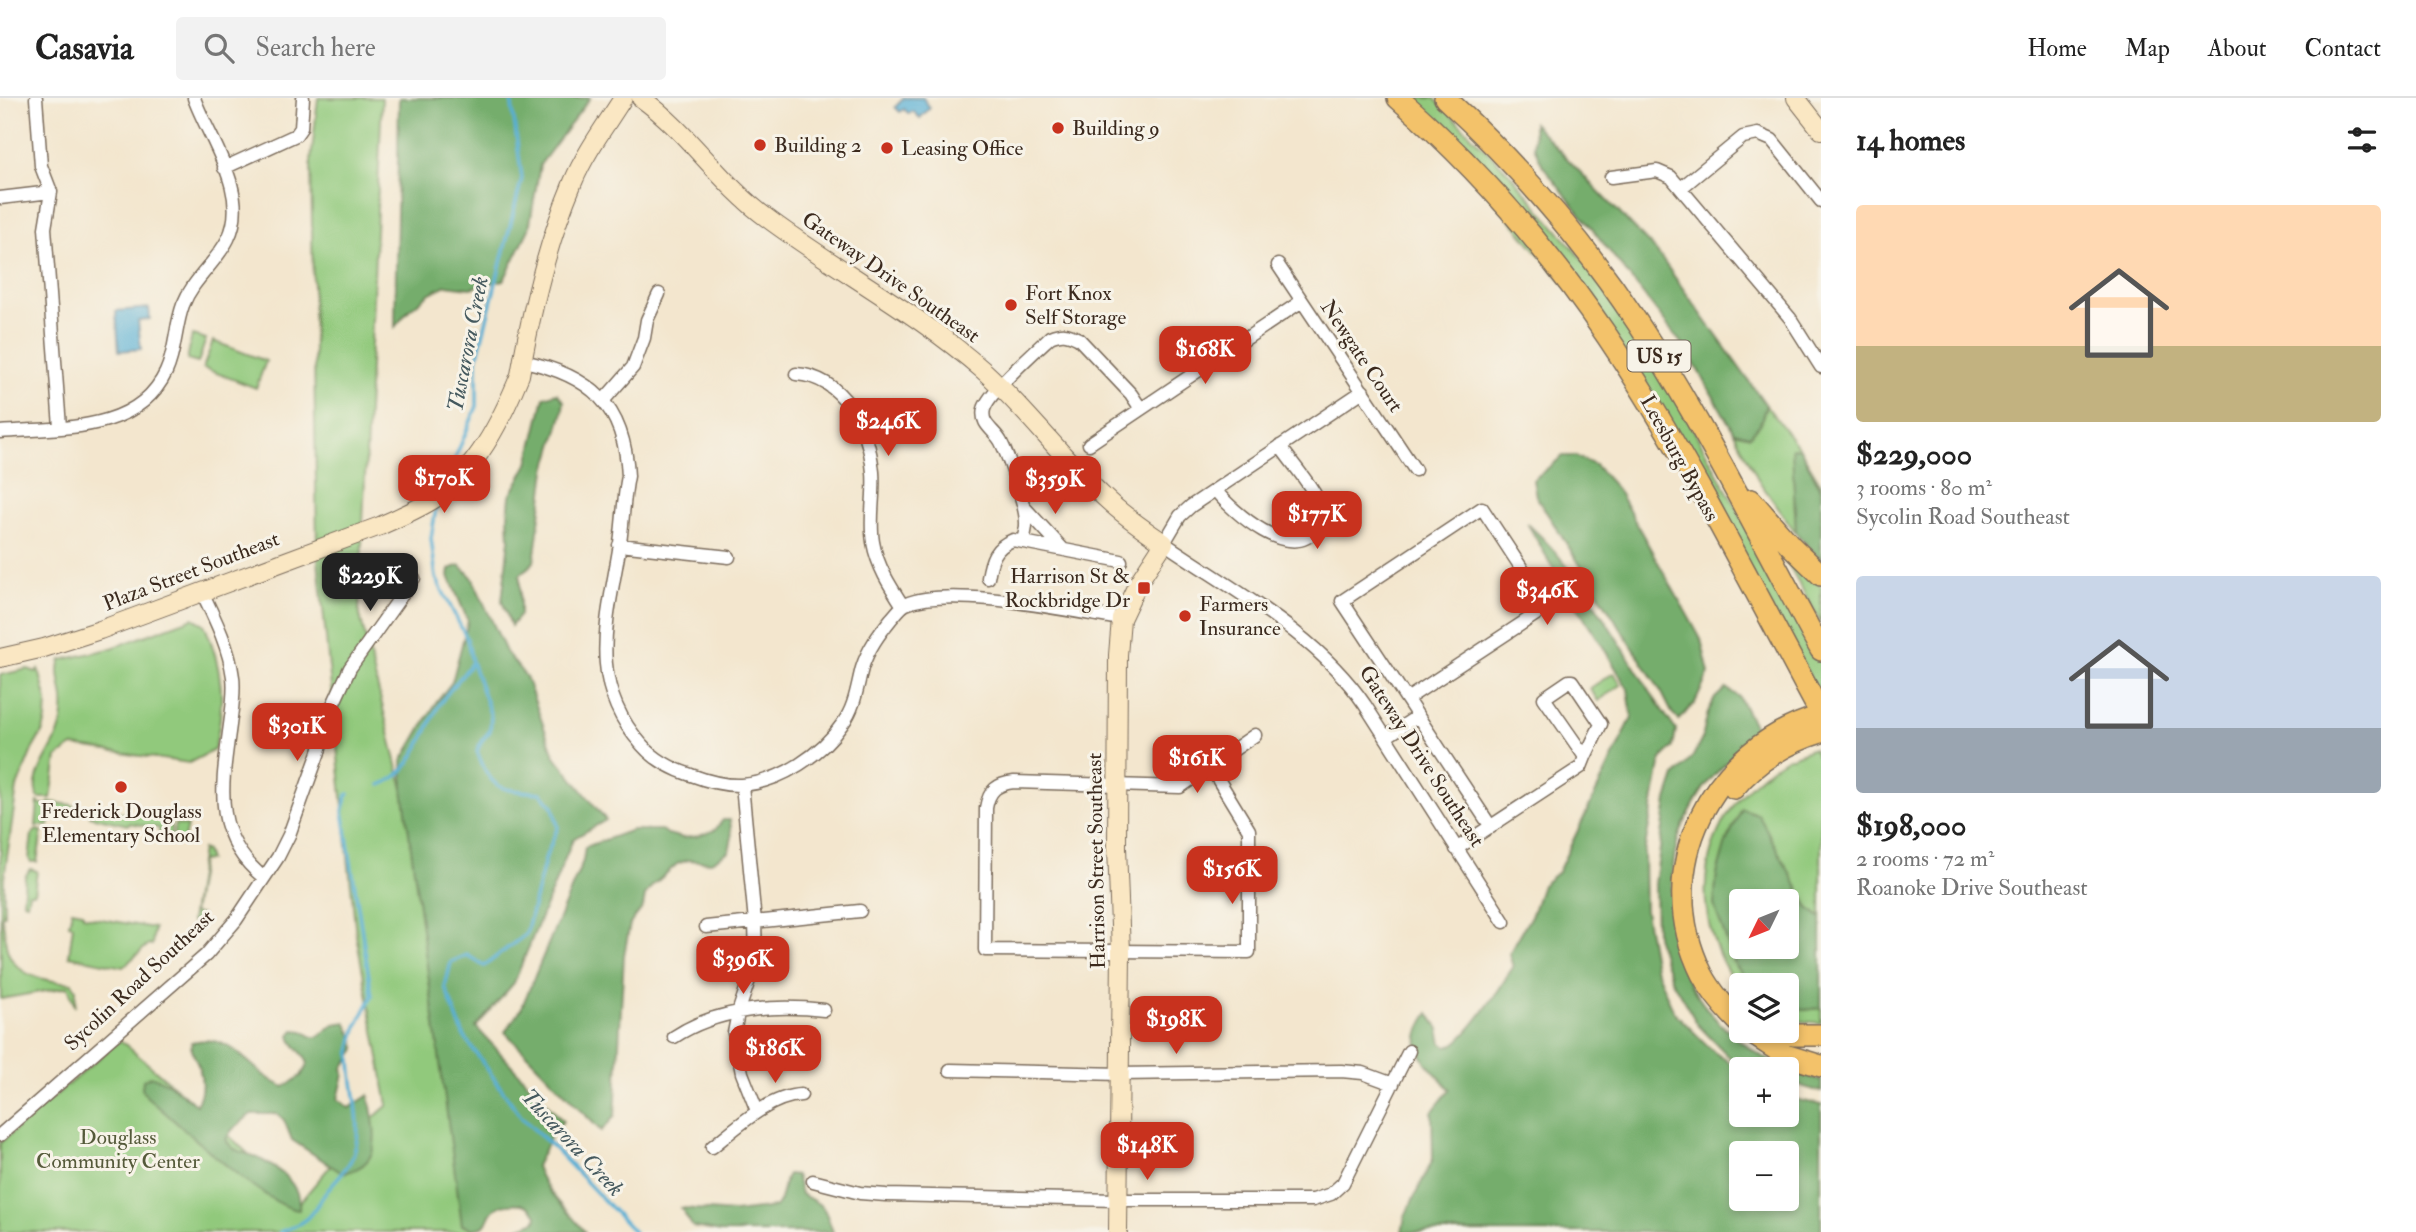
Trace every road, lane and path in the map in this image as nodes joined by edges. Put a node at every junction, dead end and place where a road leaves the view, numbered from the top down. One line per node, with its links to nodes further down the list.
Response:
1 (36, 98): 13 (street)
2 (194, 98): 10 (street)
3 (303, 98): 10 (street)
4 (623, 98): 21 (street)
5 (640, 98): 24 (street, Gateway Drive Southeast)
6 (1398, 98): 51 (highway, Leesburg Bypass / US 15)
7 (1445, 98): 30 (highway, Leesburg Bypass / US 15)
8 (1796, 98): 9 (street)
9 (1821, 130)
10 (224, 168): 28 (street)
11 (1611, 177): 12 (street)
12 (1681, 188): 15 (street); 19 (street)
13 (51, 192): 14 (street); 28 (street)
14 (0, 198)
15 (1821, 201)
16 (1278, 265): 18 (street, Newgate Court)
17 (659, 294): 26 (street)
18 (1302, 301): 25 (street, Newgate Court); 27 (street)
19 (1808, 345): 20 (street); 22 (street)
20 (1821, 351)
21 (523, 361): 26 (street); 45 (street, Plaza Street Southeast)
22 (1821, 367)
23 (796, 374): 46 (street)
24 (1000, 387): 27 (street); 35 (street); 37 (street, Gateway Drive Southeast)
25 (1363, 391): 32 (street); 33 (street, Newgate Court)
26 (603, 401): 38 (street)
27 (1141, 409): 31 (street)
28 (60, 427): 29 (street)
29 (0, 432)
30 (1703, 433): 42 (highway); 48 (highway, Leesburg Bypass / US 15)
31 (1089, 444)
32 (1280, 446): 34 (street); 34 (street)
33 (1415, 470)
34 (1216, 491): 37 (street)
35 (1024, 507): 36 (street); 39 (street)
36 (1023, 541): 39 (street); 43 (street)
37 (1164, 543): 47 (street, Harrison Street Southeast); 56 (street, Gateway Drive Southeast)
38 (620, 545): 40 (street); 60 (street)
39 (1062, 549): 41 (street)
40 (729, 556)
41 (1121, 561)
42 (1821, 575)
43 (988, 578)
44 (414, 579): 63 (street, Sycolin Road Southeast)
45 (202, 592): 49 (street, Plaza Street Southeast); 63 (street)
46 (903, 606): 47 (street); 60 (street)
47 (1121, 619): 59 (street, Harrison Street Southeast)
48 (1821, 650)
49 (0, 658)
50 (1407, 699): 50 (street); 52 (street)
51 (1821, 715): 55 (highway)
52 (1418, 716): 56 (street); 61 (street)
53 (1821, 732): 55 (highway)
54 (1255, 735): 58 (street)
55 (1791, 735): 69 (highway); 71 (highway)
56 (1386, 737): 62 (street, Gateway Drive Southeast)
57 (1585, 757): 57 (street); 61 (street)
58 (1210, 766): 59 (street); 68 (street)
59 (1117, 784): 68 (street, Harrison Street Southeast); 68 (street)
60 (742, 785): 65 (street)
61 (1491, 827): 62 (street)
62 (1457, 849): 66 (street, Gateway Drive Southeast)
63 (264, 878): 84 (street, Sycolin Road Southeast)
64 (860, 911): 65 (street)
65 (755, 922): 67 (street); 72 (street)
66 (1504, 922)
67 (706, 926)
68 (1121, 952): 80 (street, Harrison Street Southeast)
69 (1729, 994)
70 (824, 1010): 72 (street)
71 (1729, 1010)
72 (738, 1013): 75 (street); 83 (street)
73 (1799, 1035): 74 (highway)
74 (1821, 1035)
75 (674, 1037)
76 (1764, 1043): 78 (highway)
77 (1409, 1051): 81 (street)
78 (1821, 1066)
79 (950, 1070): 80 (street)
80 (1119, 1074): 81 (street); 87 (street, Harrison Street Southeast)
81 (1393, 1084): 87 (street)
82 (801, 1095): 83 (street)
83 (757, 1111): 85 (street)
84 (0, 1135)
85 (712, 1147)
86 (813, 1181): 87 (street)
87 (1118, 1200): 88 (street, Harrison Street Southeast)
88 (1118, 1232)

